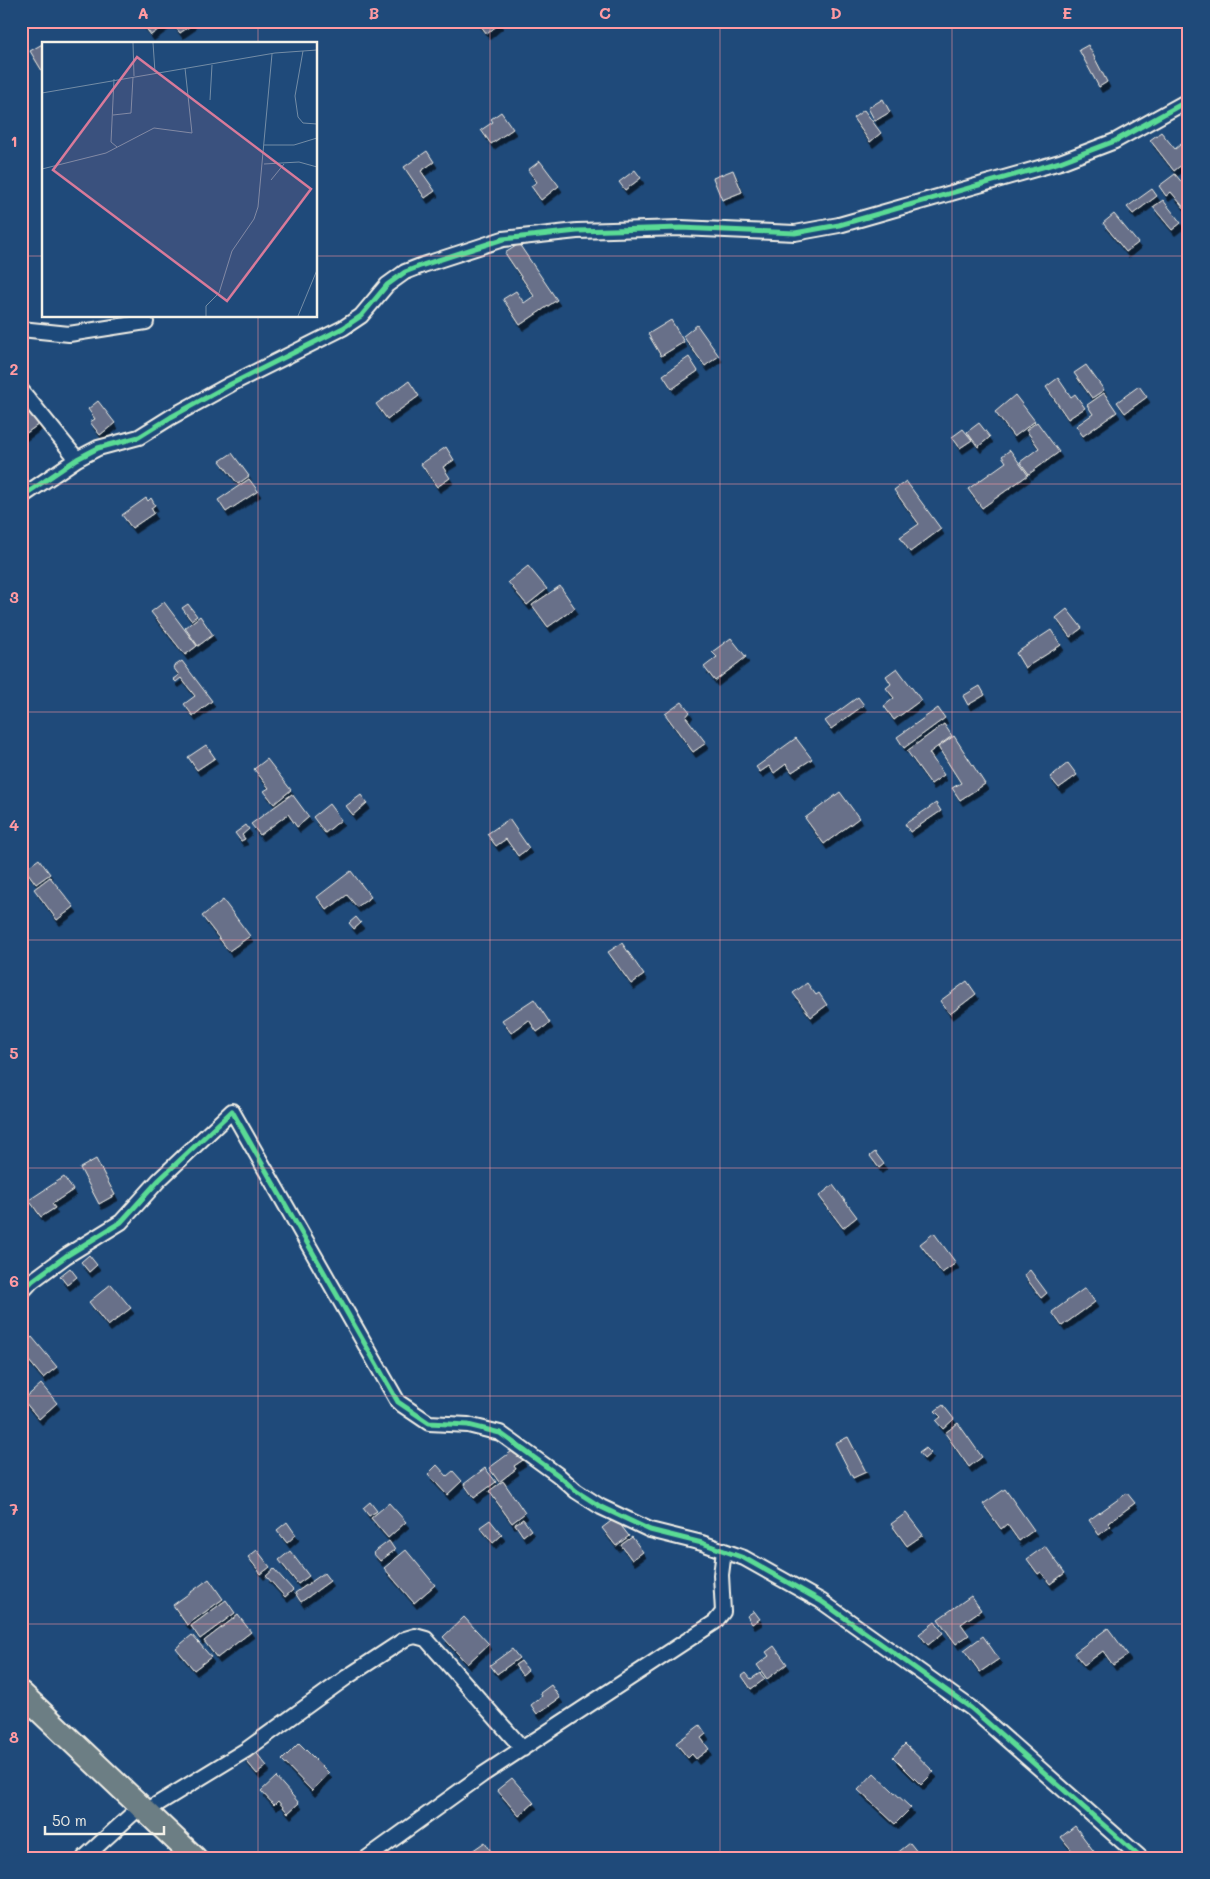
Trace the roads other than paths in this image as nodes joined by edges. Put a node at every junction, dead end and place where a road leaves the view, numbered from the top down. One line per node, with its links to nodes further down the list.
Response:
1 (1189, 100): 5 (street)
2 (146, 322): 3 (street)
3 (21, 329)
4 (21, 390): 5 (street)
5 (77, 459): 6 (street)
6 (21, 497)
7 (21, 1294): 8 (street)
8 (724, 1551): 10 (street); 15 (street)
9 (21, 1693): 11 (main road)
10 (523, 1749): 11 (street); 14 (street)
11 (143, 1809): 12 (street); 13 (main road)
12 (84, 1858)
13 (195, 1858)
14 (367, 1858)
15 (1141, 1858)

